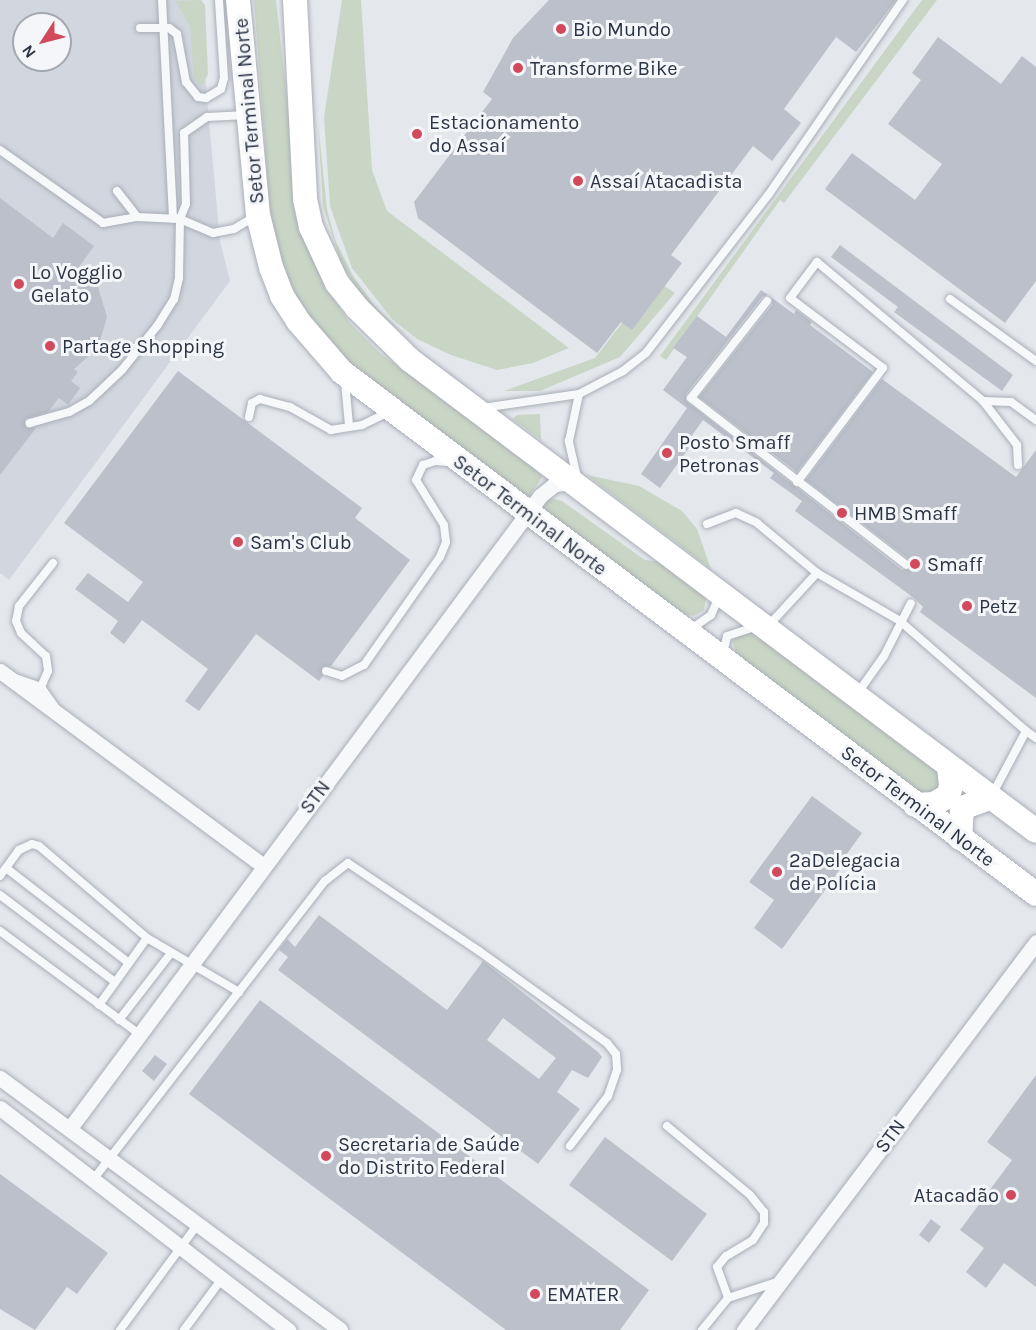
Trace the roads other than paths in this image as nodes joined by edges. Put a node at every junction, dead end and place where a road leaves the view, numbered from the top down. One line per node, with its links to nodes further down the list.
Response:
1 (162, 0): 6 (lane)
2 (219, 0): 6 (lane)
3 (238, 0): 8 (main road, Setor Terminal Norte)
4 (295, 0): 20 (main road)
5 (903, 0): 18 (lane)
6 (162, 27): 7 (lane); 13 (lane)
7 (140, 28)
8 (250, 115): 11 (main road, Setor Terminal Norte); 13 (lane)
9 (0, 150): 12 (lane)
10 (117, 191): 12 (lane)
11 (258, 215): 13 (lane); 17 (main road, Setor Terminal Norte)
12 (137, 217): 13 (lane)
13 (176, 219): 24 (lane)
14 (950, 299): 16 (lane)
15 (767, 301): 28 (lane)
16 (1036, 361)
17 (342, 372): 21 (main road, Setor Terminal Norte); 25 (lane)
18 (579, 394): 20 (lane); 29 (lane)
19 (983, 401): 23 (lane); 27 (lane); 28 (lane)
20 (474, 408): 29 (main road)
21 (391, 411): 25 (lane); 26 (main road, Setor Terminal Norte)
22 (249, 417): 25 (lane)
23 (1036, 420)
24 (30, 423)
25 (349, 425)
26 (460, 464): 30 (main road, Setor Terminal Norte); 41 (lane)
27 (1018, 465)
28 (797, 482): 33 (lane)
29 (576, 486): 30 (street, STN); 35 (main road)
30 (528, 512): 39 (main road, Setor Terminal Norte); 53 (street, STN)
31 (707, 524): 34 (lane)
32 (53, 563): 43 (lane)
33 (906, 566)
34 (817, 573): 37 (lane); 38 (lane)
35 (719, 589): 38 (main road); 39 (lane)
36 (911, 603): 37 (lane)
37 (900, 621): 44 (lane); 46 (lane)
38 (767, 627): 40 (lane); 44 (main road)
39 (684, 631): 40 (main road, Setor Terminal Norte)
40 (724, 662): 50 (main road, Setor Terminal Norte)
41 (326, 671)
42 (4, 674): 43 (lane); 45 (street)
43 (41, 687): 45 (lane)
44 (856, 695): 48 (main road)
45 (58, 714): 53 (street)
46 (1026, 731): 47 (lane); 49 (lane)
47 (1036, 738)
48 (949, 767): 49 (main road); 50 (main road)
49 (990, 798): 51 (main road); 52 (main road)
50 (915, 805): 52 (main road, Setor Terminal Norte)
51 (1036, 831)
52 (960, 838): 56 (main road, Setor Terminal Norte)
53 (264, 866): 63 (street, STN)
54 (6, 868): 55 (lane); 59 (lane); 62 (lane)
55 (0, 876)
56 (1036, 894)
57 (0, 895): 64 (lane)
58 (0, 931): 66 (lane)
59 (147, 938): 61 (lane); 62 (lane)
60 (1036, 942): 79 (street, STN)
61 (171, 953): 63 (lane); 67 (lane)
62 (129, 963): 64 (lane)
63 (191, 964): 65 (lane); 68 (street, STN)
64 (115, 982): 66 (lane)
65 (239, 992): 73 (lane); 74 (lane)
66 (99, 1005): 67 (lane)
67 (119, 1020): 68 (lane)
68 (139, 1034): 72 (street, STN)
69 (0, 1078): 72 (street)
70 (0, 1108): 75 (street)
71 (667, 1126): 80 (lane)
72 (70, 1128): 74 (street)
73 (570, 1146)
74 (111, 1158): 75 (lane); 76 (street)
75 (92, 1181): 77 (street)
76 (198, 1224): 77 (lane); 84 (street)
77 (179, 1248): 78 (street); 81 (lane)
78 (221, 1280): 82 (lane); 83 (street)
79 (781, 1281): 80 (lane); 86 (street, STN)
80 (728, 1298): 85 (lane)
81 (120, 1330)
82 (184, 1330)
83 (288, 1330)
84 (340, 1330)
85 (702, 1330)
86 (744, 1330)

